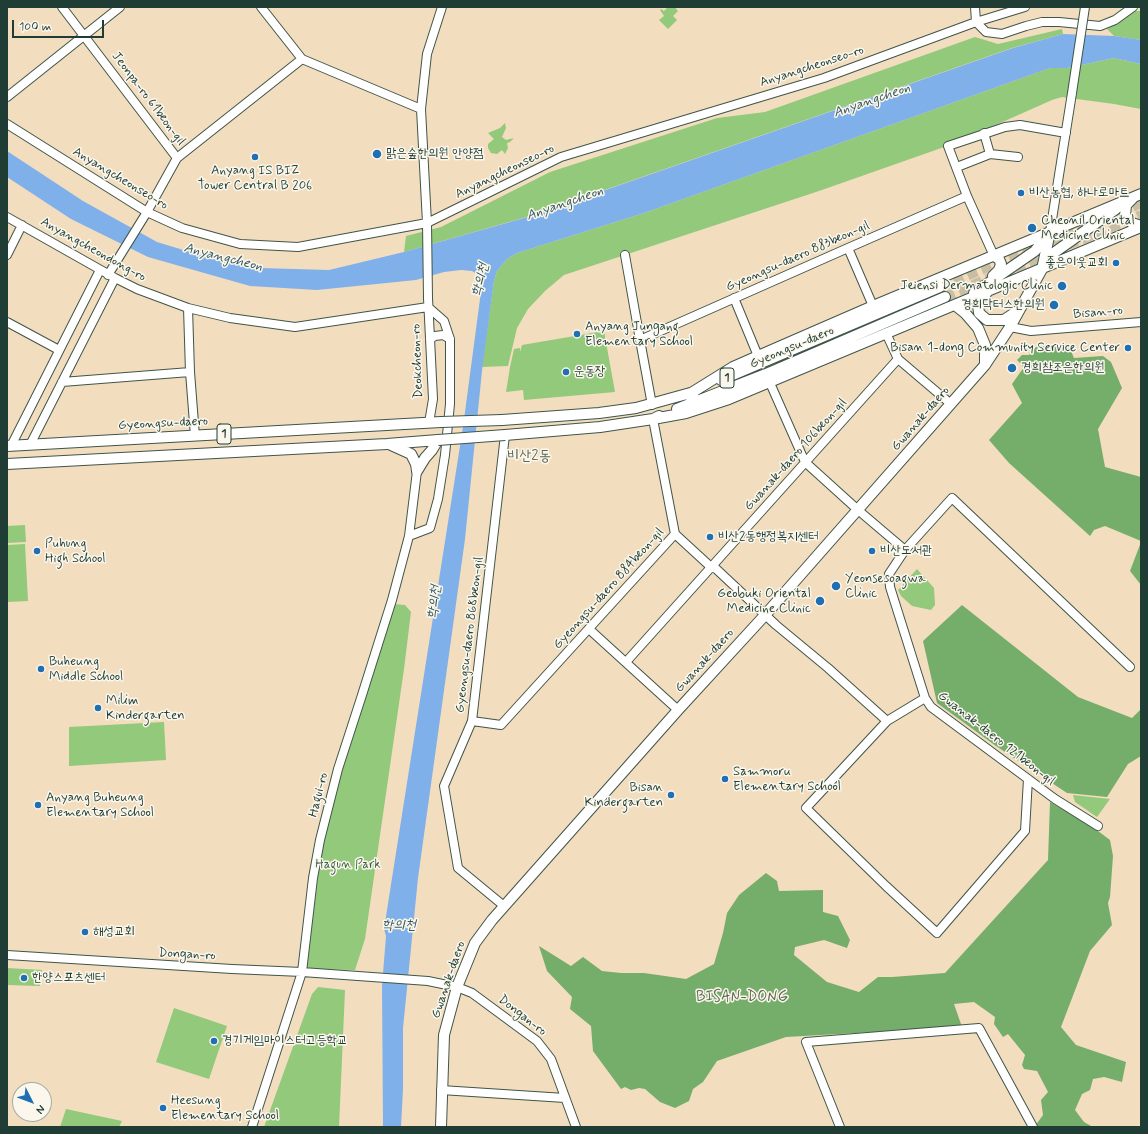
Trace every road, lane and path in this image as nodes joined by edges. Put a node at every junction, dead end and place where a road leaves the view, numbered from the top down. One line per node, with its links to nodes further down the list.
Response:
1 (62, 7): 10 (street, Jeonpa-ro 61beon-gil)
2 (120, 7): 10 (street)
3 (261, 7): 11 (street)
4 (442, 7): 13 (street)
5 (975, 7): 9 (street)
6 (1025, 7): 9 (street, Anyangcheonseo-ro)
7 (1085, 7): 16 (street, Gwanak-daero, bridge)
8 (1133, 7): 9 (street)
9 (976, 22): 25 (street, Anyangcheonseo-ro)
10 (84, 36): 12 (street); 19 (street, Jeonpa-ro 61beon-gil)
11 (302, 59): 13 (street); 19 (street)
12 (7, 97)
13 (420, 109): 25 (street)
14 (7, 124): 23 (street, Anyangcheonseo-ro)
15 (984, 133): 16 (street); 17 (street); 20 (street)
16 (1066, 134): 28 (street, Gwanak-daero)
17 (990, 154): 18 (street); 20 (street)
18 (1018, 157)
19 (177, 158): 23 (street)
20 (957, 167): 22 (street)
21 (1138, 195): 27 (main road); 28 (main road); 33 (main road)
22 (968, 196): 29 (street, Gyeongsu-daero 883beon-gil); 32 (street)
23 (147, 212): 25 (street, Anyangcheonseo-ro); 35 (street)
24 (7, 216): 26 (street, Anyangcheondong-ro)
25 (427, 223): 42 (street, Deokcheon-ro)
26 (22, 226): 30 (street); 34 (street, Anyangcheondong-ro)
27 (1141, 226): 33 (main road)
28 (1050, 232): 32 (main road); 33 (main road, Gwanak-daero); 37 (main road)
29 (848, 248): 39 (street, Gyeongsu-daero 883beon-gil); 41 (street)
30 (7, 255)
31 (625, 255): 51 (street)
32 (994, 256): 37 (main road); 41 (main road)
33 (1042, 269): 37 (main road); 44 (main road, Gwanak-daero)
34 (100, 270): 35 (street, Anyangcheondong-ro); 52 (street)
35 (112, 276): 43 (street, Anyangcheondong-ro); 57 (street)
36 (940, 287): 59 (main road, Gyeongsu-daero / 1)
37 (988, 288): 40 (main road); 44 (main road)
38 (945, 297): 62 (main road, Gyeongsu-daero / 1)
39 (734, 298): 51 (street, Gyeongsu-daero 883beon-gil); 53 (street)
40 (955, 305): 48 (main road); 55 (main road)
41 (873, 306): 53 (main road)
42 (428, 307): 43 (street, Anyangcheondong-ro); 49 (street, Deokcheon-ro); 50 (street)
43 (188, 308): 56 (street)
44 (1021, 309): 47 (main road, Gwanak-daero)
45 (7, 322): 52 (street)
46 (1141, 322): 47 (street, Bisan-ro)
47 (1010, 327): 55 (main road, Gwanak-daero)
48 (886, 334): 54 (street); 58 (main road)
49 (430, 339): 50 (street); 63 (street, Deokcheon-ro)
50 (450, 339): 75 (street)
51 (640, 340): 61 (street)
52 (59, 350): 69 (street)
53 (758, 356): 59 (main road)
54 (898, 359): 60 (street); 70 (street, Gwanak-daero 106beon-gil)
55 (985, 365): 60 (main road, Gwanak-daero)
56 (190, 372): 57 (street); 65 (street)
57 (62, 382): 68 (street)
58 (770, 383): 62 (main road); 70 (street)
59 (688, 395): 61 (main road, Gyeongsu-daero / 1)
60 (951, 404): 73 (main road, Gwanak-daero)
61 (652, 405): 63 (main road, Gyeongsu-daero / 1, bridge)
62 (652, 419): 64 (main road, Gyeongsu-daero / 1); 74 (street, Gyeongsu-daero 884beon-gil)
63 (429, 422): 65 (main road, Gyeongsu-daero / 1)
64 (505, 435): 66 (main road, 1, bridge); 84 (street, Gyeongsu-daero 868beon-gil)
65 (195, 436): 68 (main road, Gyeongsu-daero / 1)
66 (438, 440): 67 (main road, 1); 72 (main road)
67 (387, 444): 71 (main road, 1); 72 (main road)
68 (30, 445): 69 (main road, Gyeongsu-daero / 1)
69 (9, 446)
70 (805, 462): 73 (street); 77 (street, Gwanak-daero 106beon-gil)
71 (7, 464)
72 (417, 471): 75 (street, Hagui-ro)
73 (858, 510): 76 (street); 78 (main road, Gwanak-daero)
74 (676, 534): 77 (street); 79 (street, Gyeongsu-daero 884beon-gil)
75 (409, 536): 90 (street, Hagui-ro)
76 (905, 550): 81 (street, Gwanak-daero 121beon-gil); 82 (street, Gwanak-daero 121beon-gil)
77 (712, 567): 78 (street); 80 (street, Gwanak-daero 106beon-gil)
78 (766, 614): 83 (main road, Gwanak-daero); 85 (street)
79 (589, 629): 80 (street); 84 (street, Gyeongsu-daero 884beon-gil)
80 (626, 662): 83 (street)
81 (1130, 667)
82 (925, 698): 85 (street); 86 (street, Gwanak-daero 121beon-gil)
83 (678, 710): 88 (main road, Gwanak-daero)
84 (472, 721): 88 (street, Gyeongsu-daero 868beon-gil)
85 (887, 721): 86 (street)
86 (1028, 779): 87 (street, Gwanak-daero 121beon-gil)
87 (1098, 826)
88 (504, 906): 91 (main road, Gwanak-daero)
89 (7, 955): 90 (street, Dongan-ro)
90 (302, 972): 91 (street, Dongan-ro); 94 (street, Hagui-ro)
91 (458, 987): 92 (main road, Gwanak-daero); 93 (street, Dongan-ro)
92 (442, 1090): 93 (street); 95 (main road, Gwanak-daero)
93 (565, 1098): 96 (street, Dongan-ro)
94 (252, 1127)
95 (441, 1127)
96 (576, 1127)
97 (840, 1127): 98 (street)
98 (1032, 1127)

